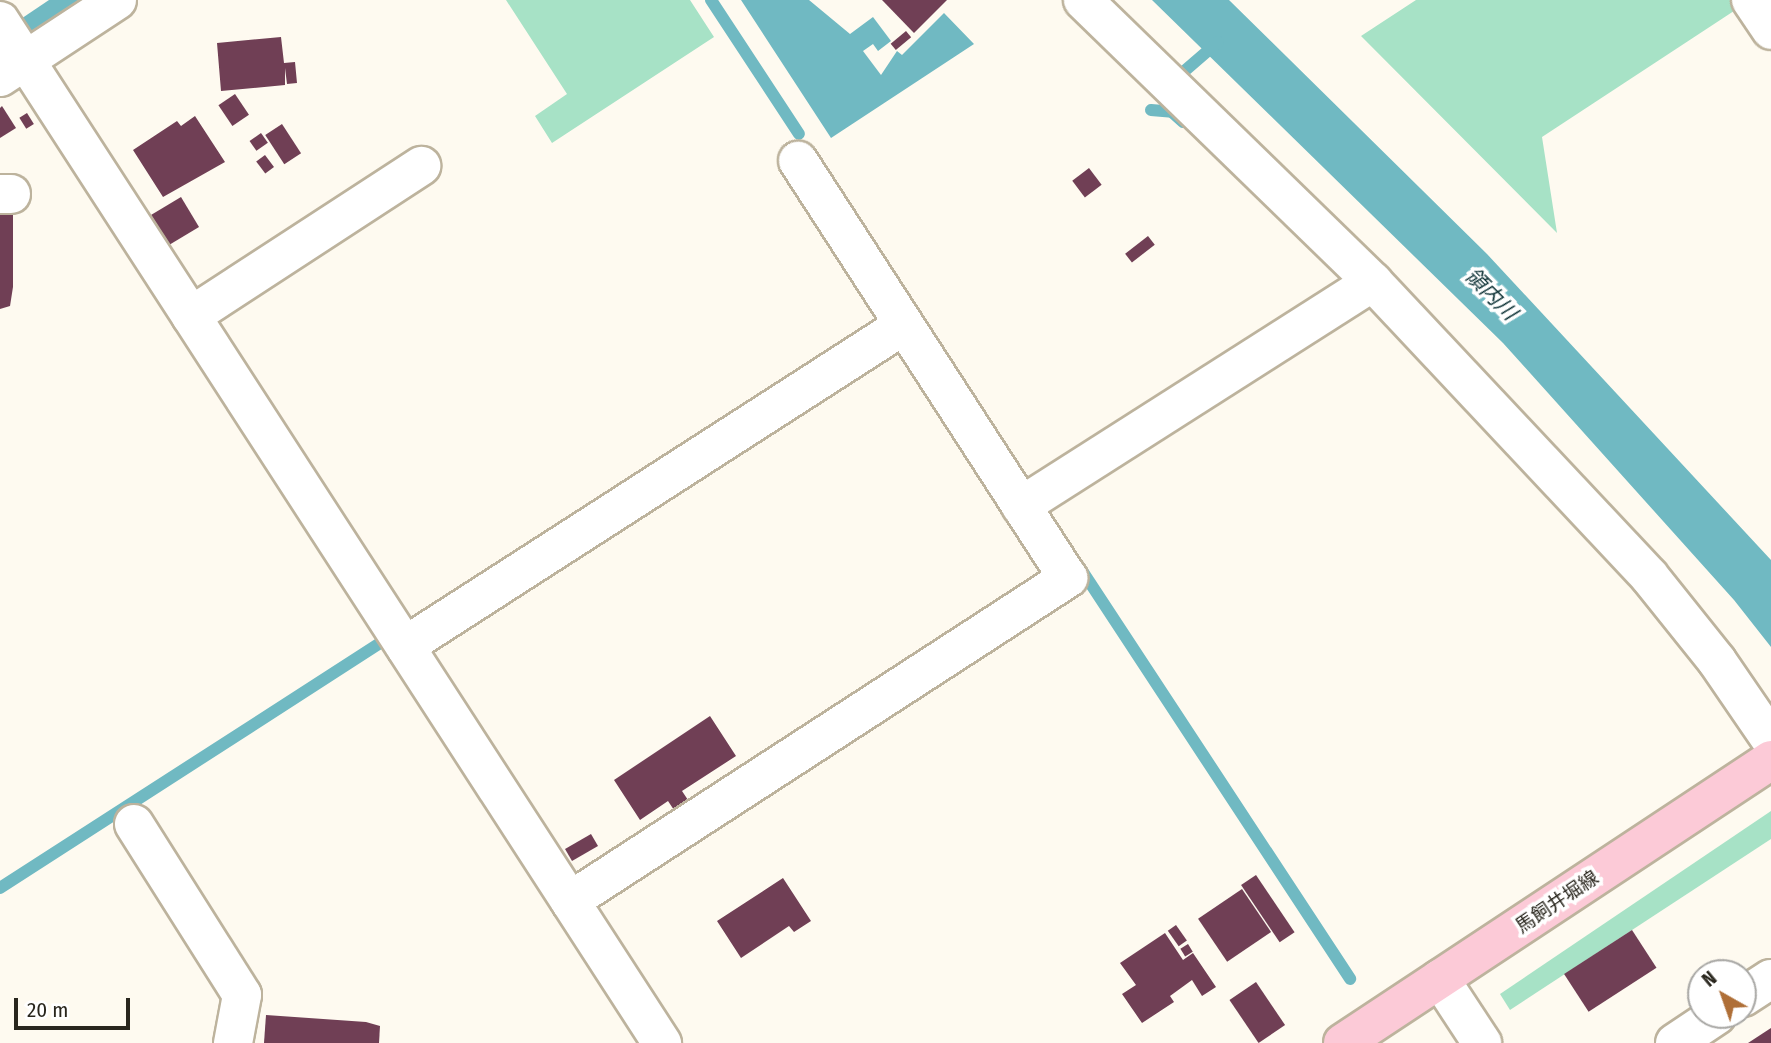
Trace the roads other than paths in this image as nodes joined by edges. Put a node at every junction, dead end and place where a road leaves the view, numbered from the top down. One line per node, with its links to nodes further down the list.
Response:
1 (117, 0): 5 (street)
2 (1083, 0): 8 (street)
3 (1751, 0): 4 (street)
4 (1771, 30)
5 (9, 46): 9 (street)
6 (798, 161): 10 (street)
7 (421, 166): 9 (street)
8 (1373, 282): 11 (street); 13 (street)
9 (191, 316): 12 (street)
10 (904, 325): 11 (street); 12 (street)
11 (1021, 506): 16 (street)
12 (405, 646): 16 (street)
13 (1771, 740)
14 (1771, 760): 17 (main road, 馬飼井堀線)
15 (134, 824): 20 (street)
16 (570, 901): 21 (street)
17 (1440, 979): 19 (main road, 馬飼井堀線); 22 (street)
18 (1696, 1029): 23 (street)
19 (1359, 1039)
20 (233, 1043)
21 (662, 1043)
22 (1482, 1043)
23 (1675, 1043)

